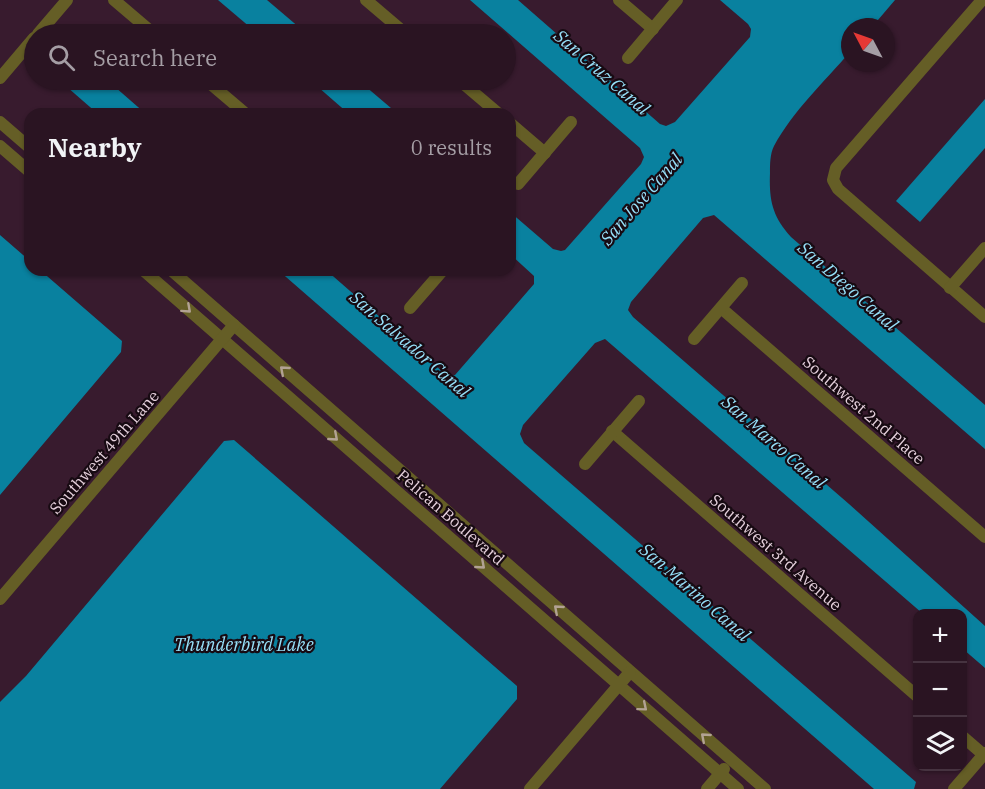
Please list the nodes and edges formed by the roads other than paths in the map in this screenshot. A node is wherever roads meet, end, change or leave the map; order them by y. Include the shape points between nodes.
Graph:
1 (68, 0) edge
2 (114, 0) edge
3 (366, 0) edge
4 (619, 0) edge
5 (677, 0) edge
6 (982, 0) edge
7 (47, 24) edge
8 (142, 24) edge
9 (394, 24) edge
10 (653, 29) junction
11 (24, 50) edge
12 (628, 58) dead end
13 (0, 78) edge
14 (218, 90) edge
15 (471, 90) edge
16 (239, 108) edge
17 (492, 108) edge
18 (0, 122) edge
19 (572, 122) dead end
20 (516, 128) edge
21 (24, 143) edge
22 (0, 146) edge
23 (545, 153) junction
24 (24, 167) edge
25 (518, 184) dead end
26 (985, 248) edge
27 (150, 276) edge
28 (178, 276) edge
29 (433, 276) edge
30 (742, 283) dead end
31 (950, 288) junction
32 (410, 308) dead end
33 (721, 308) junction
34 (985, 317) edge
35 (234, 325) junction
36 (222, 339) junction
37 (694, 339) dead end
38 (639, 401) dead end
39 (612, 431) junction
40 (585, 464) dead end
41 (423, 491) junction
42 (411, 505) junction
43 (985, 537) edge
44 (0, 599) edge
45 (630, 672) junction
46 (618, 686) junction
47 (913, 693) edge
48 (967, 739) edge
49 (984, 754) edge
50 (732, 760) junction
51 (720, 774) junction
52 (530, 789) edge
53 (707, 789) edge
54 (738, 789) edge
55 (765, 789) edge
56 (954, 789) edge

1 - 7 street
2 - 8 street
3 - 9 street
4 - 10 street
5 - 10 street
6 - 31 street via 836,168 833,180 838,189
10 - 12 street
11 - 13 street
14 - 16 street
15 - 17 street
18 - 21 street
19 - 23 street
20 - 23 street
22 - 24 street
23 - 25 street
26 - 31 street
27 -> 36 street, Pelican Boulevard
28 - 35 street, Pelican Boulevard
29 - 32 street
30 - 33 street
31 - 34 street
33 - 37 street
33 - 43 street, Southwest 2nd Place
35 - 36 street, Southwest 49th Lane
41 -> 35 street, Pelican Boulevard
36 -> 42 street, Pelican Boulevard
36 - 44 street, Southwest 49th Lane
38 - 39 street
39 - 40 street
39 - 47 street, Southwest 3rd Avenue
41 - 42 street
45 -> 41 street, Pelican Boulevard
42 -> 46 street, Pelican Boulevard
45 - 46 street
50 -> 45 street, Pelican Boulevard
46 -> 51 street, Pelican Boulevard
46 - 52 street
48 - 49 street
49 - 56 street
50 - 51 street
50 - 55 street, Pelican Boulevard
51 - 53 street
51 - 54 street, Pelican Boulevard

